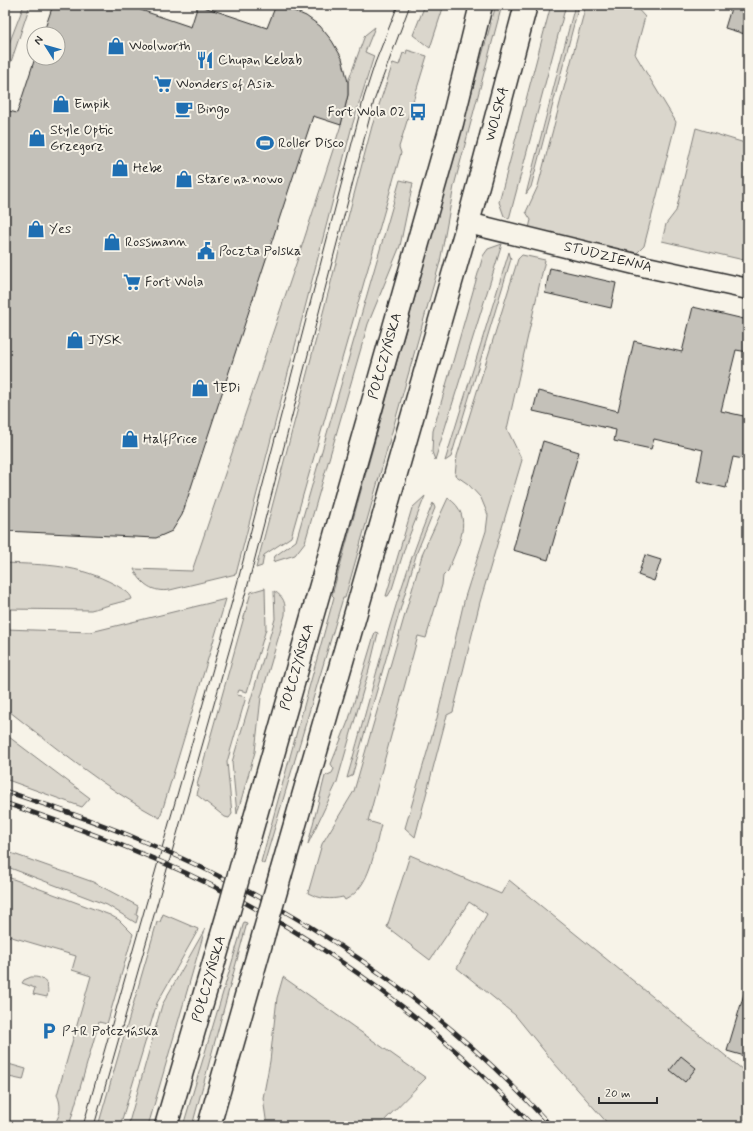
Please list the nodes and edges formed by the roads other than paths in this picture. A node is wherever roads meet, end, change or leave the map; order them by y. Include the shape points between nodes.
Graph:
1 (481, 5) edge
2 (526, 5) edge
3 (468, 223) junction
4 (748, 289) edge
5 (166, 1126) edge
6 (209, 1126) edge

1 - 5 main road, POŁCZYŃSKA, bridge via 452,122
2 - 3 main road, WOLSKA
3 - 4 street, STUDZIENNA
3 - 6 main road, bridge

